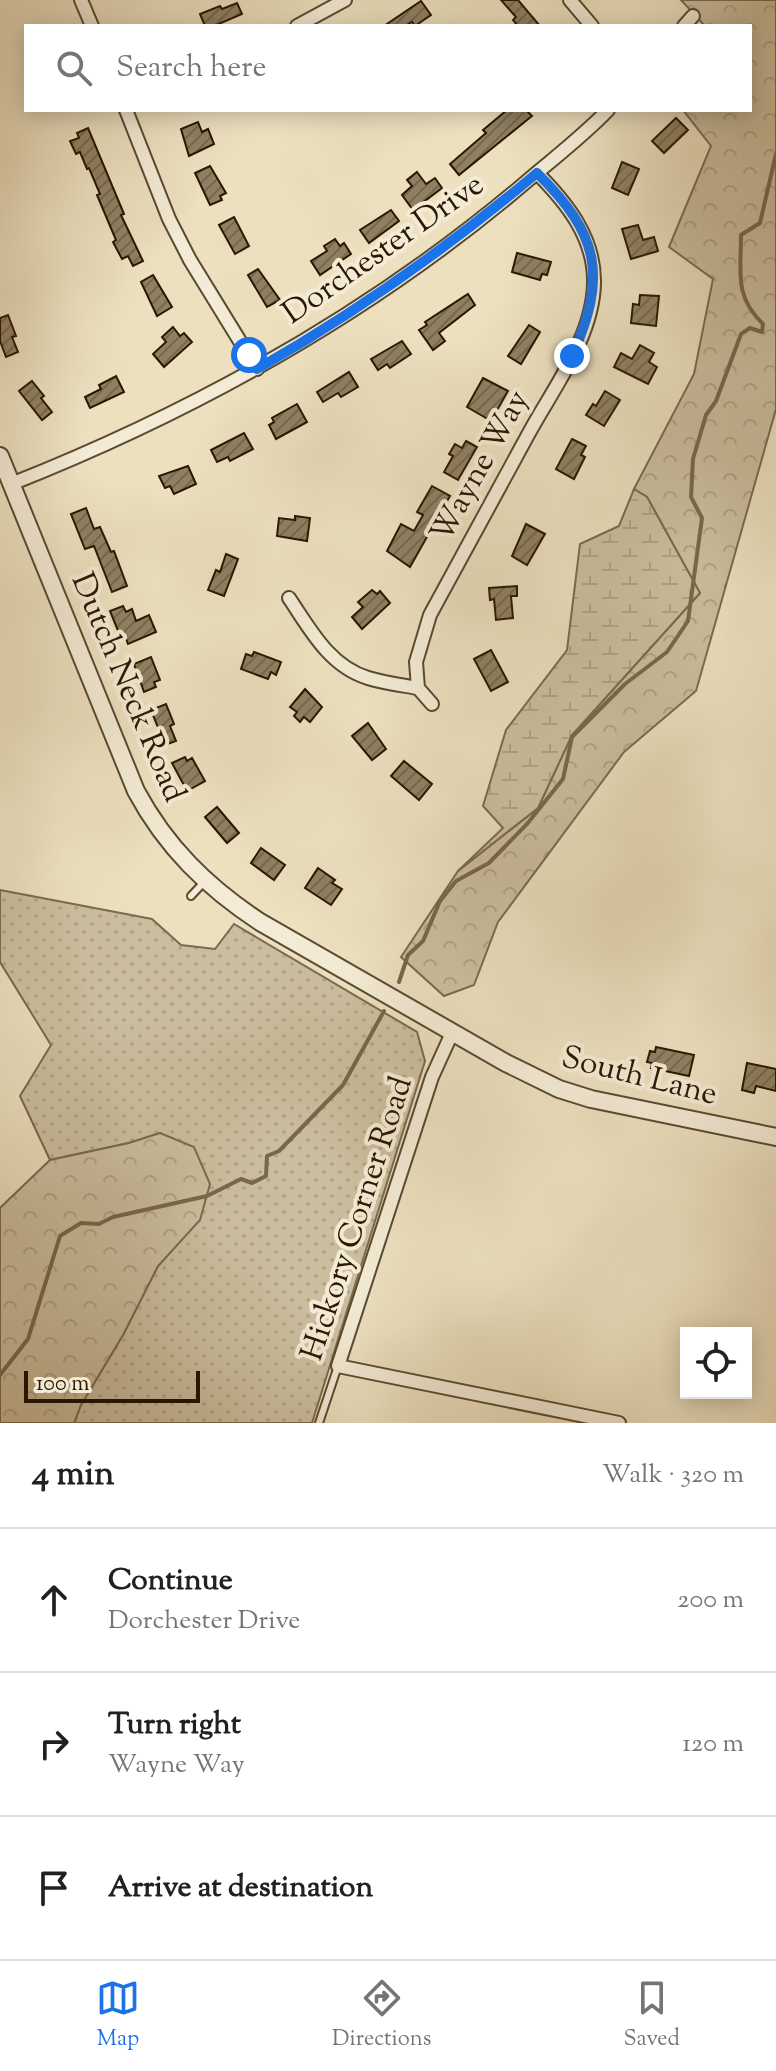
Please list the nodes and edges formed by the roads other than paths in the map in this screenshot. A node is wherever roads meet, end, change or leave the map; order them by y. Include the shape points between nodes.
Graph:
1 (81, 0) edge
2 (345, 0) edge
3 (570, 0) edge
4 (91, 24) edge
5 (301, 24) edge
6 (590, 24) edge
7 (127, 112) edge
8 (606, 112) edge
9 (537, 173) junction
10 (257, 369) junction
11 (0, 456) edge
12 (6, 487) edge
13 (289, 598) dead end
14 (418, 688) junction
15 (432, 704) dead end
16 (205, 881) junction
17 (191, 896) dead end
18 (452, 1033) junction
19 (776, 1137) edge
20 (338, 1366) junction
21 (319, 1423) edge
22 (619, 1423) edge

1 - 4 street
2 - 5 street
3 - 6 street
7 - 10 street via 190,260
8 - 9 street, Dorchester Drive
9 - 10 street, Dorchester Drive via 425,262
9 - 14 street, Wayne Way via 564,201 583,233 593,272 592,305 572,356 430,615 418,649
10 - 12 street, Dorchester Drive via 145,427
11 - 12 street, Dutch Neck Road
12 - 16 street, Dutch Neck Road via 136,791 159,830
13 - 14 street via 342,666 368,678
14 - 15 street
16 - 17 lane
16 - 18 street, Dutch Neck Road via 260,922
18 - 19 street, South Lane via 559,1089
18 - 20 street, Hickory Corner Road via 432,1077
20 - 21 lane, Hickory Corner Road
20 - 22 street

